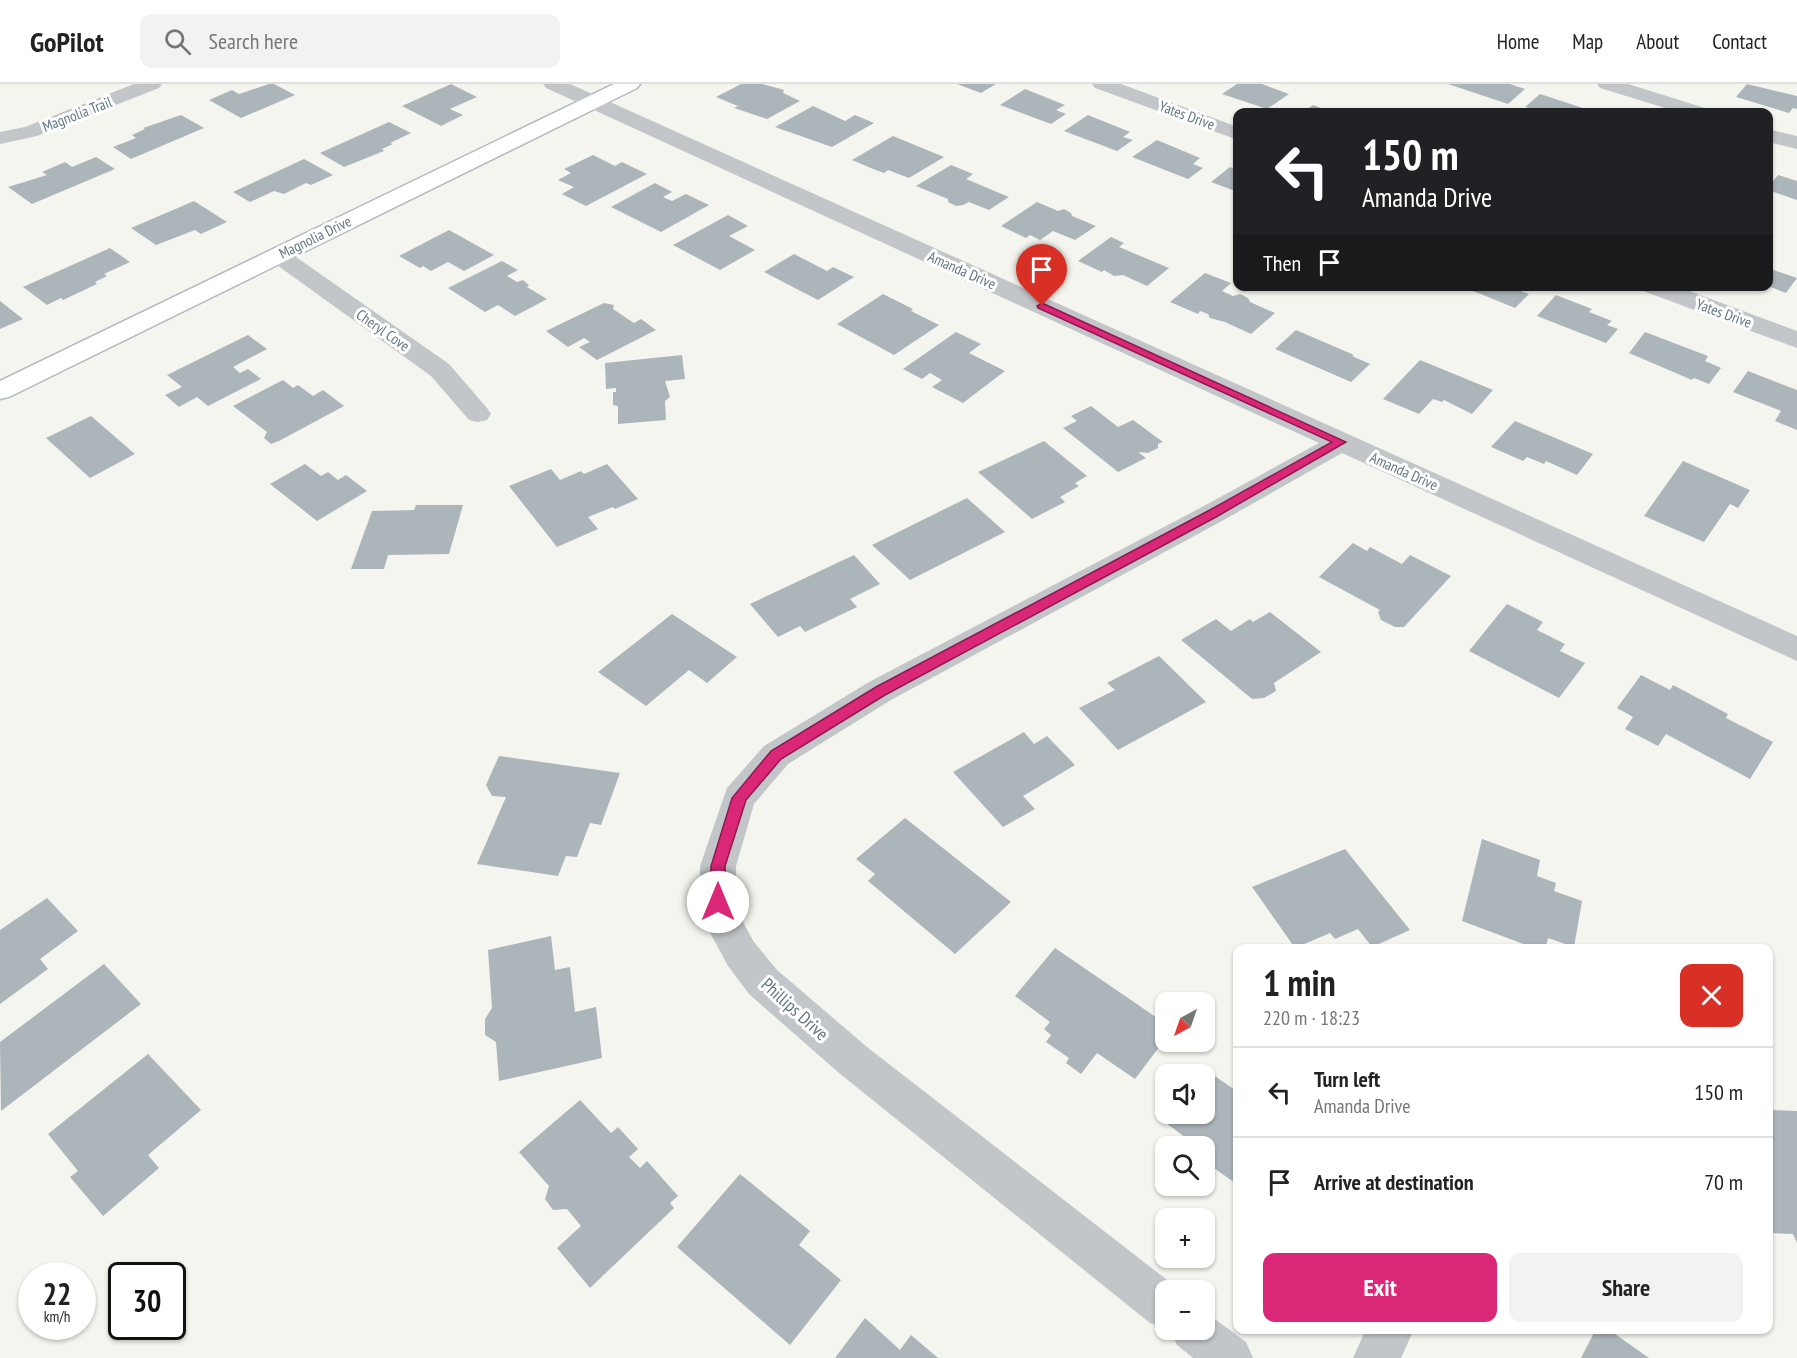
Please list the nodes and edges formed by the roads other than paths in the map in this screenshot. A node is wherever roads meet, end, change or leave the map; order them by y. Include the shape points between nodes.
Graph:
1 (152, 84) edge
2 (553, 84) edge
3 (630, 84) edge
4 (1102, 84) edge
5 (1607, 84) edge
6 (593, 102) junction
7 (1685, 108) edge
8 (1233, 132) edge
9 (1773, 137) edge
10 (0, 138) edge
11 (1797, 144) edge
12 (278, 255) junction
13 (1665, 291) edge
14 (1797, 340) edge
15 (0, 390) edge
16 (478, 414) dead end
17 (1341, 442) junction
18 (1797, 649) edge
19 (1155, 1298) edge
20 (1388, 1334) edge
21 (1207, 1340) edge
22 (1230, 1358) edge
23 (1376, 1358) edge

1 - 10 street, Magnolia Trail via 40,128
2 - 6 street, Amanda Drive
3 - 6 street, Magnolia Drive
4 - 8 street, Yates Drive
5 - 7 street
6 - 12 street, Magnolia Drive
6 - 17 street, Amanda Drive
9 - 11 street
12 - 15 street, Magnolia Drive
12 - 16 street, Cheryl Cove via 440,370
13 - 14 street, Yates Drive
17 - 18 street, Amanda Drive
17 - 19 street, Phillips Drive via 880,691 776,755 739,798 718,866 718,902 726,927 763,982 853,1060
20 - 23 street
21 - 22 street

